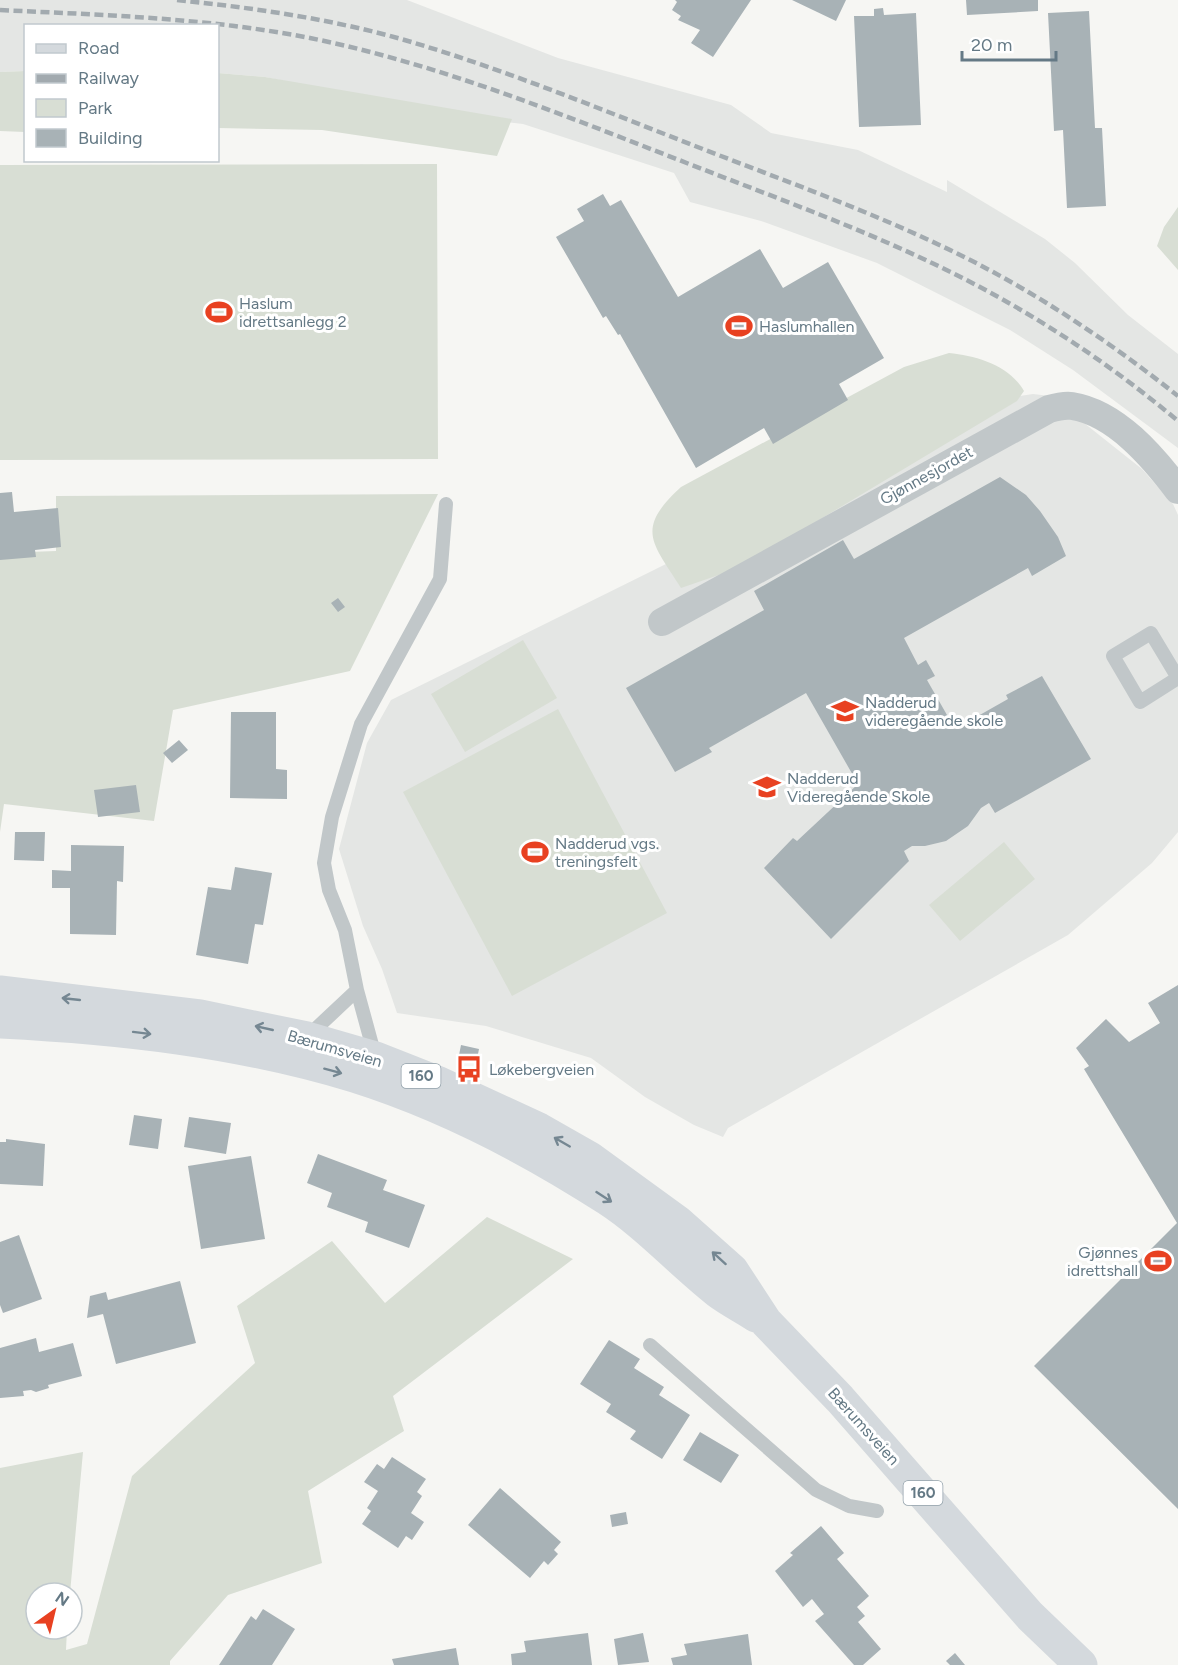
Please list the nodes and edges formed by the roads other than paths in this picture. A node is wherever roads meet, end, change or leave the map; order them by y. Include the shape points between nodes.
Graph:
1 (1178, 490) edge
2 (446, 504) dead end
3 (662, 622) dead end
4 (1178, 678) edge
5 (357, 990) junction
6 (0, 992) edge
7 (0, 1022) edge
8 (307, 1038) junction
9 (375, 1059) junction
10 (766, 1322) junction
11 (650, 1345) dead end
12 (877, 1511) dead end
13 (1081, 1665) edge

1 - 3 street, Gjønnesjordet via 1155,460 1116,426 1070,405 1049,409
2 - 5 lane via 440,579 361,724 332,817 324,863 329,890 345,930
4 - 4 lane via 1150,633 1113,656 1140,702
5 - 8 lane
5 - 9 lane
8 -> 6 main road, Bærumsveien / 160 via 200,1016
7 -> 10 main road, Bærumsveien / 160 via 70,1025 197,1040 281,1056 423,1102 483,1128 609,1200 719,1293
8 - 9 main road, Bærumsveien / 160
10 -> 9 main road, Bærumsveien / 160 via 732,1270 678,1222 590,1158 493,1106
10 - 13 main road, Bærumsveien / 160 via 840,1398 1030,1616
11 - 12 lane via 816,1490 849,1506

